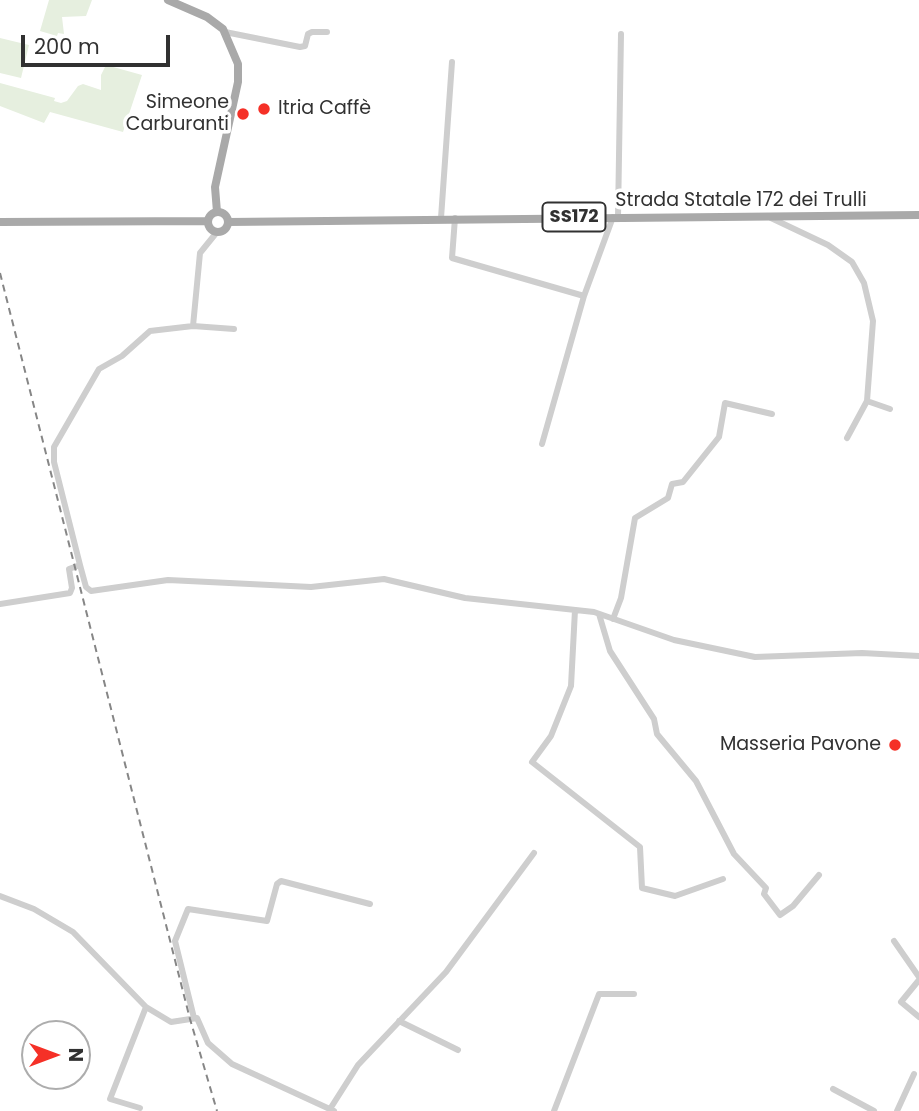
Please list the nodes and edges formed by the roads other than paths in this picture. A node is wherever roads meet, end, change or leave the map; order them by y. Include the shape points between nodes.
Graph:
1 (168, 0) edge
2 (225, 32) junction
3 (327, 32) dead end
4 (621, 34) dead end
5 (452, 62) dead end
6 (217, 212) junction
7 (919, 215) edge
8 (616, 217) junction
9 (441, 218) junction
10 (455, 218) junction
11 (771, 218) junction
12 (208, 221) junction
13 (0, 222) edge
14 (228, 222) junction
15 (217, 232) junction
16 (584, 296) junction
17 (193, 326) junction
18 (234, 329) dead end
19 (867, 401) junction
20 (890, 409) dead end
21 (772, 414) dead end
22 (847, 438) dead end
23 (542, 444) dead end
24 (80, 565) junction
25 (0, 604) edge
26 (575, 610) junction
27 (599, 614) junction
28 (613, 619) junction
29 (919, 656) edge
30 (534, 853) dead end
31 (819, 875) dead end
32 (723, 879) dead end
33 (0, 896) edge
34 (370, 904) dead end
35 (894, 941) dead end
36 (919, 978) edge
37 (634, 994) dead end
38 (146, 1007) junction
39 (919, 1017) edge
40 (194, 1018) junction
41 (399, 1021) junction
42 (458, 1050) dead end
43 (915, 1074) dead end
44 (833, 1089) dead end
45 (140, 1108) dead end
46 (332, 1110) edge
47 (554, 1111) edge
48 (874, 1111) edge
49 (897, 1111) edge

1 - 2 main road via 207,17
2 - 3 street via 300,47 305,46 308,34
2 - 6 main road via 236,53 239,74 215,187
4 - 8 street
5 - 9 street
6 - 12 main road
6 - 14 main road via 225,214
7 - 11 main road, Strada Statale 172 dei Trulli / SS172
8 - 10 main road, Strada Statale 172 dei Trulli / SS172
8 - 11 main road, Strada Statale 172 dei Trulli / SS172
8 - 16 street
9 - 10 main road, Strada Statale 172 dei Trulli / SS172
9 - 14 main road, Strada Statale 172 dei Trulli / SS172
10 - 16 street via 452,258
11 - 19 street via 828,245 852,262 864,283 873,321
12 - 13 main road
12 - 15 main road
14 - 15 main road
15 - 17 street via 200,253
16 - 23 street
17 - 18 street
17 - 24 street via 150,331 99,369 58,439 54,462
19 - 20 street
19 - 22 street
21 - 28 street via 725,403 719,437 683,482 672,484 668,498 635,518
24 - 25 street via 69,569 70,593
24 - 26 street via 91,591 168,580 311,587 384,579 465,598
26 - 27 street
26 - 32 street via 571,686 551,736 532,762 640,847 642,888 676,896
27 - 28 street
27 - 31 street via 610,651 654,719 657,734 696,781 734,853 766,888 764,894 780,915
28 - 29 street via 674,640 755,657
30 - 41 street via 446,972
33 - 38 street via 73,932
34 - 40 street via 281,881 267,921 188,909 176,946
35 - 36 street
36 - 39 street via 901,1002
37 - 47 street via 599,994
38 - 40 street via 171,1022
38 - 45 street via 110,1099
40 - 46 street via 208,1043 232,1064
41 - 42 street
41 - 46 street via 358,1065
43 - 49 street
44 - 48 street

